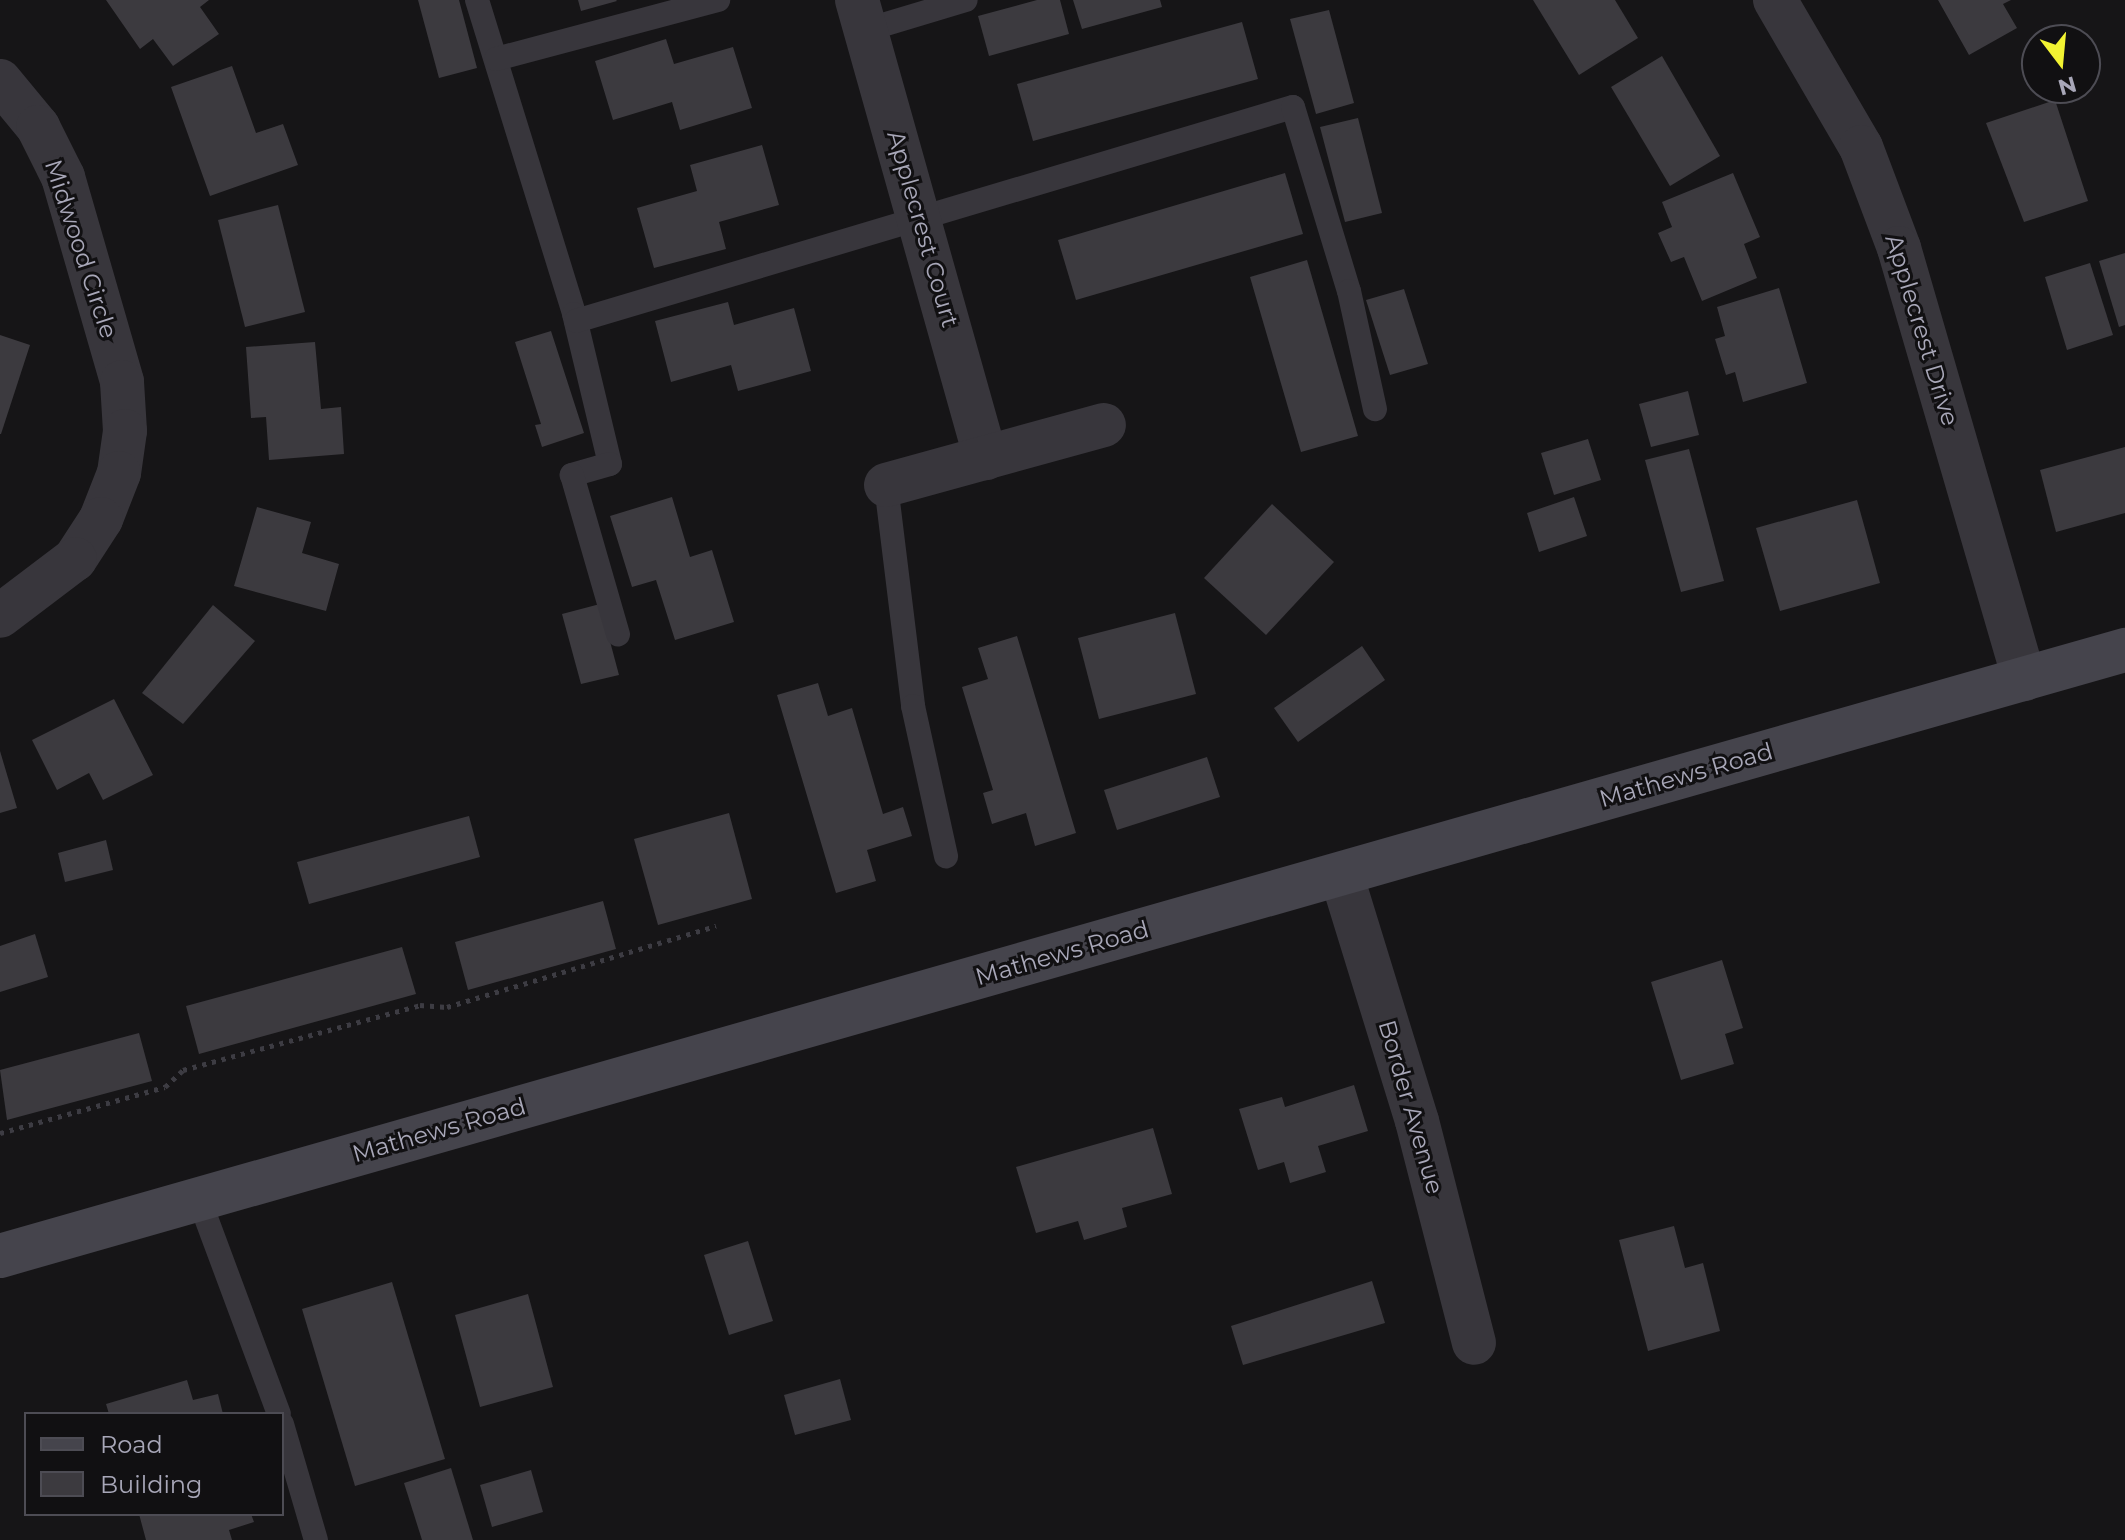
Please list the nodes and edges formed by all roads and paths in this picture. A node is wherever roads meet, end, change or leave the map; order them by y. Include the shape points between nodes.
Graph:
1 (477, 0) edge
2 (718, 0) edge
3 (964, 0) edge
4 (1775, 0) edge
5 (862, 15) edge
6 (496, 59) junction
7 (0, 81) edge
8 (920, 220) junction
9 (576, 321) junction
10 (1375, 409) dead end
11 (1104, 425) dead end
12 (986, 458) junction
13 (886, 485) joint
14 (0, 616) edge
15 (618, 634) dead end
16 (2125, 650) edge
17 (2024, 679) junction
18 (946, 856) dead end
19 (1341, 874) junction
20 (716, 926) dead end
21 (0, 1133) edge
22 (199, 1199) junction
23 (0, 1256) edge
24 (1474, 1343) dead end
25 (278, 1412) edge
26 (284, 1431) edge
27 (316, 1540) edge

1 - 6 lane
2 - 6 lane
3 - 5 lane
4 - 17 street, Applecrest Drive via 1861,147 1899,248
5 - 8 street, Applecrest Court
6 - 9 lane
7 - 14 street, Midwood Circle via 38,127 63,177 122,382 125,431 119,473 101,519 75,559
8 - 9 lane
8 - 10 lane via 1293,107 1349,291
8 - 12 street, Applecrest Court
9 - 15 lane via 610,464 572,475
11 - 12 street
12 - 13 street
13 - 18 lane via 913,706
16 - 17 street, Mathews Road
17 - 19 street, Mathews Road
19 - 22 street, Mathews Road
19 - 24 street, Border Avenue via 1417,1121
20 - 21 path via 447,1007 420,1005 183,1070 165,1087
22 - 23 street, Mathews Road
22 - 25 lane
26 - 27 lane

